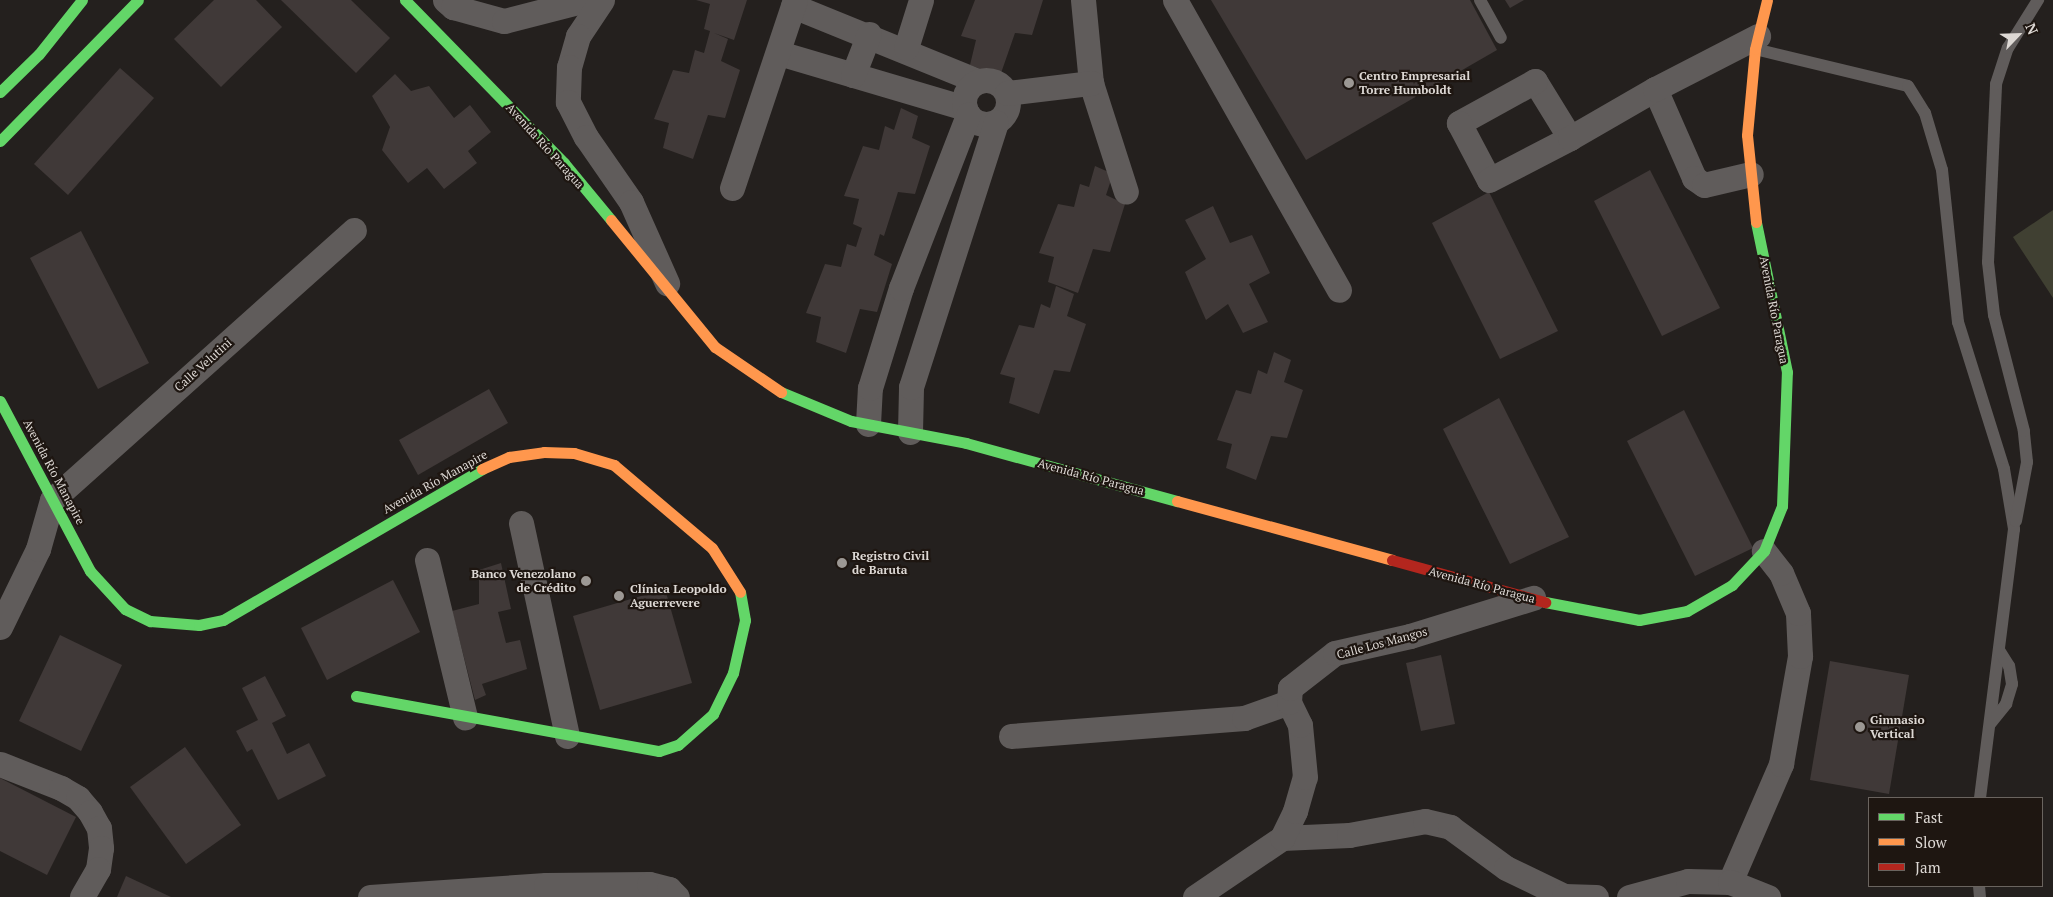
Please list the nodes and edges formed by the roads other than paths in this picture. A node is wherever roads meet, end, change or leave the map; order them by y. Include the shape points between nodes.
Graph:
1 (82, 0) edge
2 (138, 0) edge
3 (405, 0) edge
4 (445, 0) edge
5 (586, 0) edge
6 (602, 0) edge
7 (921, 0) edge
8 (1083, 0) edge
9 (1176, 0) edge
10 (1480, 0) edge
11 (1767, 0) edge
12 (2038, 0) edge
13 (794, 3) edge
14 (869, 34) junction
15 (1501, 38) dead end
16 (1757, 43) junction
17 (906, 48) junction
18 (779, 54) junction
19 (853, 75) junction
20 (978, 81) junction
21 (1091, 83) junction
22 (1655, 89) junction
23 (0, 92) edge
24 (1007, 92) junction
25 (966, 111) junction
26 (996, 122) junction
27 (1570, 138) dead end
28 (0, 142) edge
29 (1751, 174) junction
30 (732, 188) dead end
31 (1126, 192) dead end
32 (354, 230) dead end
33 (902, 288) junction
34 (1339, 290) dead end
35 (940, 296) junction
36 (674, 302) junction
37 (0, 400) edge
38 (868, 424) junction
39 (910, 432) junction
40 (52, 500) junction
41 (521, 523) dead end
42 (2014, 529) junction
43 (1764, 551) junction
44 (427, 560) dead end
45 (1533, 598) junction
46 (0, 627) edge
47 (356, 696) dead end
48 (1289, 702) junction
49 (465, 717) junction
50 (567, 736) junction
51 (1011, 736) dead end
52 (0, 764) edge
53 (1980, 797) edge
54 (1282, 838) junction
55 (1730, 882) junction
56 (465, 894) edge
57 (82, 897) edge
58 (370, 897) edge
59 (677, 897) edge
60 (1195, 897) edge
61 (1596, 897) edge
62 (1629, 897) edge
63 (1768, 897) edge

1 - 23 main road via 39,54
2 - 28 main road
3 - 36 main road, Avenida Río Paragua via 564,163
4 - 5 street via 453,7 504,21
6 - 36 street, Avenida Río Paragua via 578,36 569,67 568,102 586,137 631,202
7 - 17 street
8 - 21 street
9 - 34 street
10 - 15 lane
11 - 16 main road, Avenida Río Paragua
12 - 42 lane via 2008,48 1996,94 1988,262 1994,315 2024,431 2027,462
13 - 14 street
13 - 18 street
14 - 17 street
14 - 19 street
16 - 22 street
16 - 29 main road, Avenida Río Paragua via 1746,135
16 - 42 lane via 1908,86 1925,113 1942,170 1958,322 2004,469
17 - 20 street
18 - 19 street
18 - 30 street
19 - 25 street
20 - 24 street via 1000,84
20 - 25 street via 964,97
21 - 24 street
21 - 31 street
22 - 27 street
22 - 29 street via 1694,178 1704,184
24 - 26 street via 1009,104
25 - 26 street via 986,125
25 - 33 street
26 - 35 street
29 - 43 main road, Avenida Río Paragua via 1787,372 1782,506
32 - 40 street, Calle Velutini
33 - 35 street
33 - 38 street via 870,388
35 - 39 street via 910,387
36 - 38 main road, Avenida Río Paragua via 715,347 752,376 810,407
37 - 40 main road, Avenida Río Manapire
38 - 39 main road, Avenida Río Paragua
39 - 45 main road, Avenida Río Paragua via 966,443
40 - 46 street via 38,549
40 - 50 main road, Avenida Río Manapire via 90,571 125,609 150,621 199,626 223,620 509,457 574,453 614,465 712,548 740,592 745,620 733,673 713,714 678,745 651,750
41 - 50 street
42 - 53 lane
43 - 45 main road, Avenida Río Paragua via 1732,585 1687,611 1639,620 1580,612
43 - 55 street via 1781,573 1798,613 1800,656 1781,764
44 - 49 street
45 - 48 street, Calle Los Mangos via 1336,653 1290,688
47 - 49 main road, Avenida Río Manapire
48 - 51 street via 1244,718
48 - 54 street via 1300,725 1305,777
49 - 50 main road, Avenida Río Manapire
52 - 57 street via 61,788 78,798 90,812 99,828 101,848 98,869
54 - 60 street
54 - 61 street via 1349,835 1424,821 1450,827 1506,868 1564,896
55 - 62 street via 1688,881
55 - 63 street
56 - 58 street
56 - 59 street via 546,885 648,884 669,889

